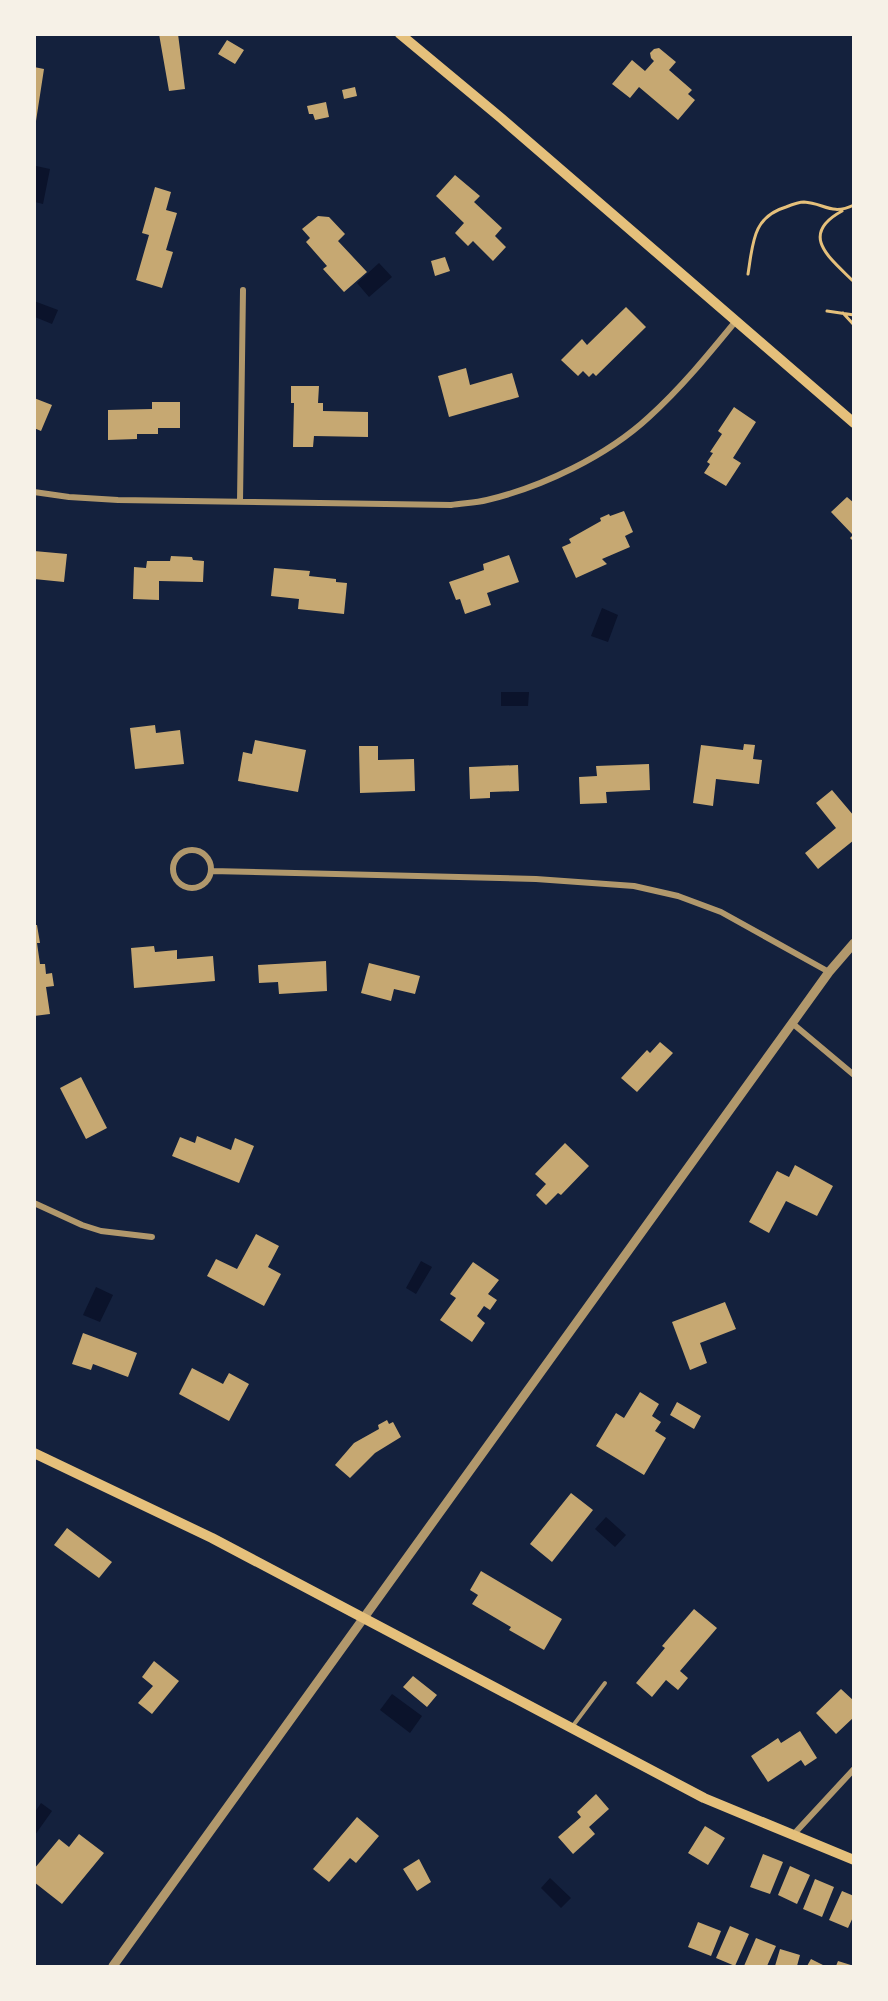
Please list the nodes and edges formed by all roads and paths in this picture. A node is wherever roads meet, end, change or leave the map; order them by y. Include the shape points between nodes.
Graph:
1 (400, 34) edge
2 (854, 205) edge
3 (844, 210) junction
4 (748, 274) dead end
5 (854, 282) edge
6 (243, 290) dead end
7 (827, 311) dead end
8 (843, 313) junction
9 (854, 315) edge
10 (735, 322) junction
11 (854, 325) edge
12 (854, 423) edge
13 (34, 492) edge
14 (240, 501) junction
15 (211, 871) junction
16 (854, 943) edge
17 (829, 972) junction
18 (792, 1023) junction
19 (854, 1074) edge
20 (34, 1203) edge
21 (152, 1237) dead end
22 (34, 1453) edge
23 (364, 1619) junction
24 (605, 1683) dead end
25 (572, 1728) junction
26 (854, 1769) edge
27 (793, 1835) junction
28 (854, 1860) edge
29 (113, 1966) edge

1 - 10 main road
2 - 3 path
3 - 4 path via 804,202 767,215 754,233
3 - 5 path via 829,218 819,236 823,248
6 - 14 street
7 - 8 path
8 - 9 path
8 - 11 path
10 - 12 main road
10 - 14 street via 688,379 648,419 597,456 540,482 486,500 450,505
13 - 14 street via 118,500
15 - 15 street via 208,860 194,850 182,852 172,867 180,884 193,888 205,883
15 - 17 street via 536,879 634,886 678,896 721,912
16 - 17 street
17 - 18 street
18 - 19 street
18 - 23 street
20 - 21 street via 101,1231
22 - 23 main road via 212,1538
23 - 25 main road
23 - 29 street
24 - 25 lane
25 - 27 main road via 704,1798
26 - 27 street
27 - 28 main road

